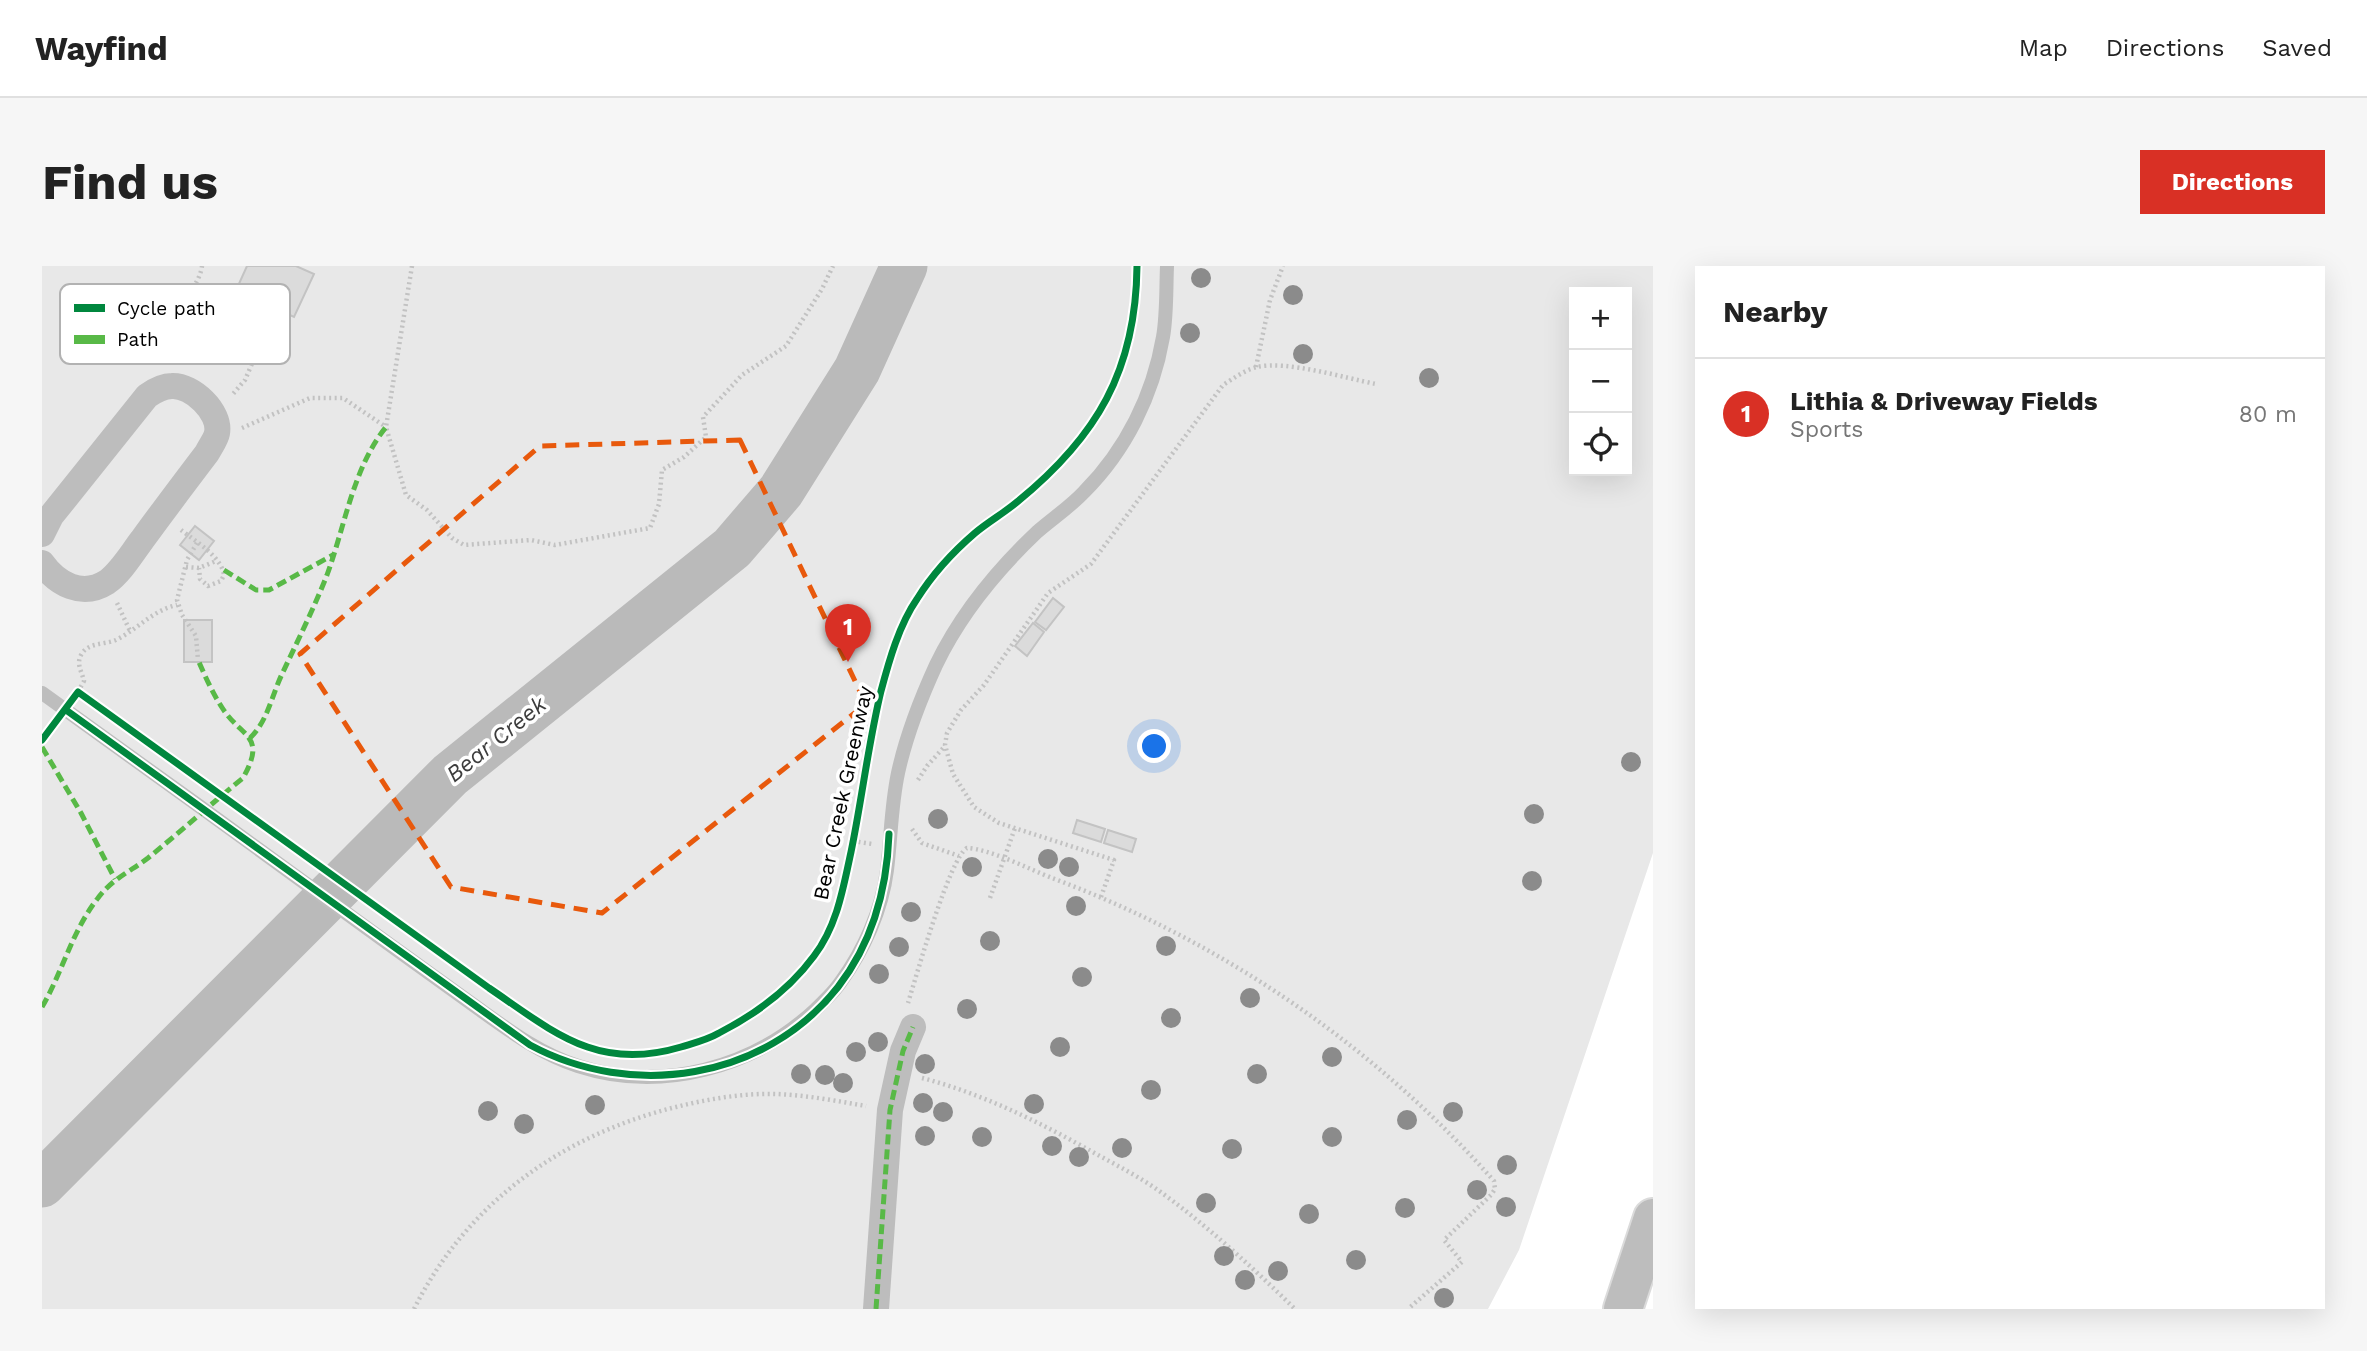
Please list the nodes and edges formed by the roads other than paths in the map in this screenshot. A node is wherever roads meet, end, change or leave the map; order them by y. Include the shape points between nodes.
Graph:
1 (1167, 266) edge
2 (42, 534) edge
3 (45, 575) edge
4 (42, 693) edge
5 (909, 1020) road end
6 (1653, 1219) edge
7 (876, 1309) edge
8 (1623, 1309) edge

1 - 4 lane via 1159,355 1127,436 1084,492 999,570 943,652 921,698 898,772 880,904 863,945 833,993 795,1028 763,1049 717,1067 660,1077 600,1072 530,1045
2 - 3 street via 60,505 153,391 169,386 186,390 206,405 215,424 207,453 107,582 68,587
5 - 7 street via 890,1110
6 - 8 highway

